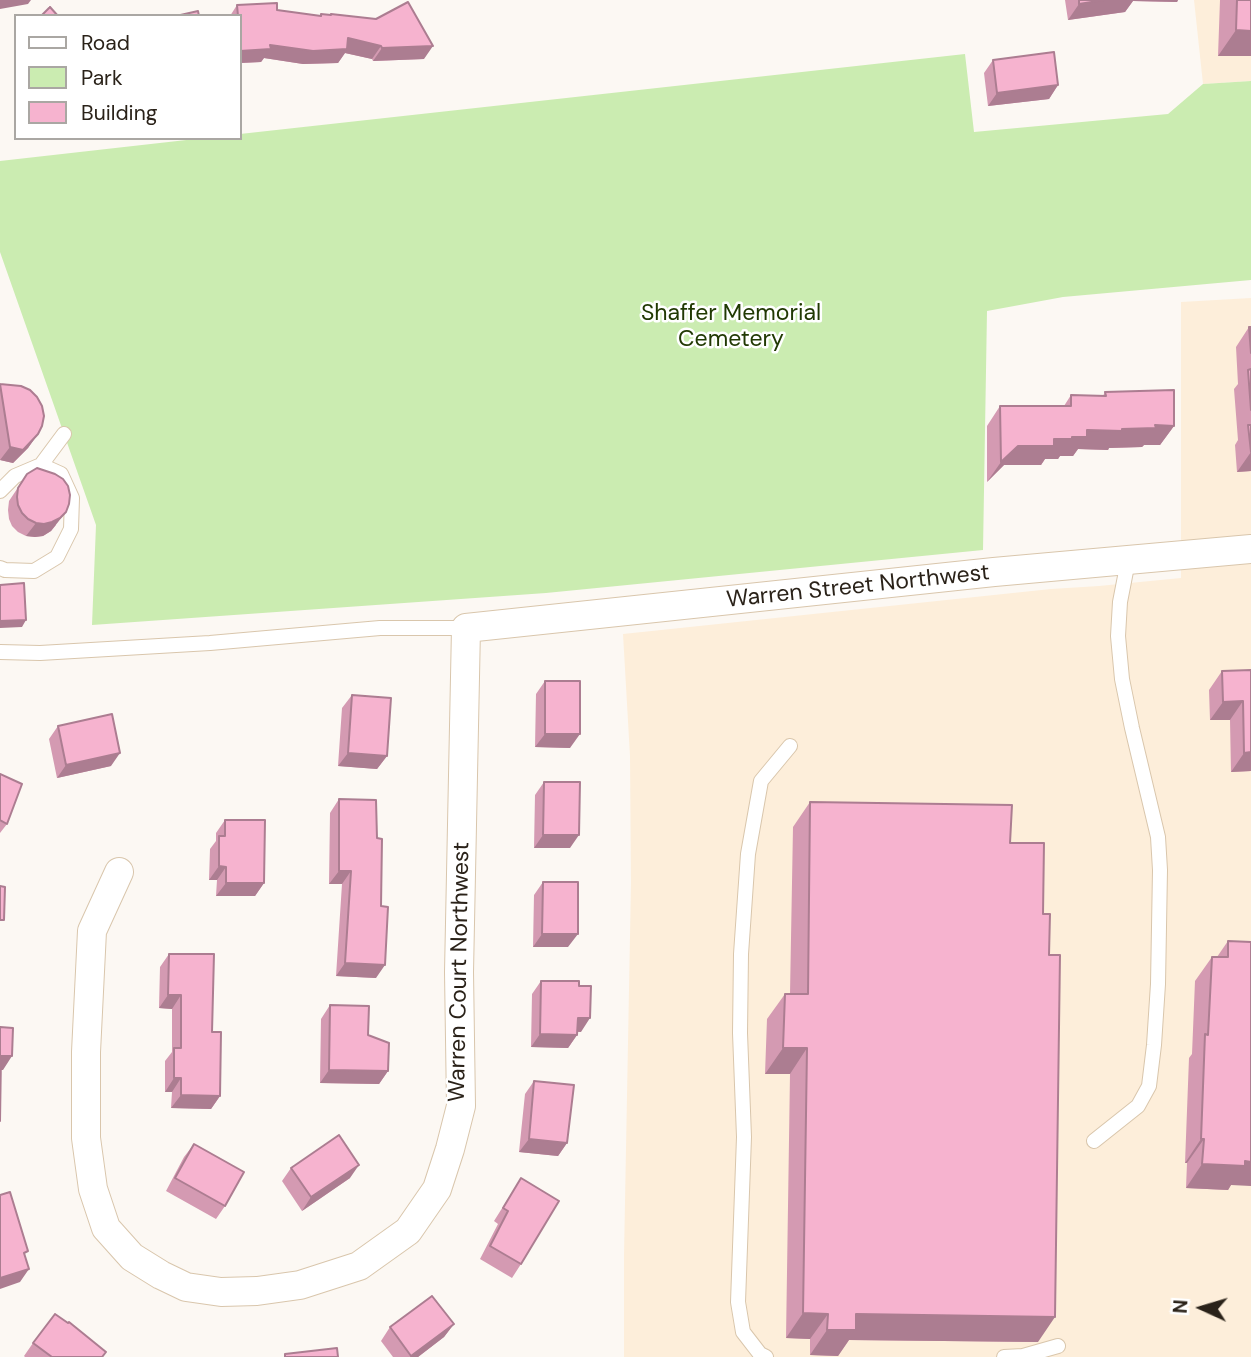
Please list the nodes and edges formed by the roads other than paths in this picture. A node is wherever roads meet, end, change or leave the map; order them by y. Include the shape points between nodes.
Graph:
1 (64, 435) dead end
2 (41, 465) junction
3 (0, 491) edge
4 (1251, 550) edge
5 (1128, 561) junction
6 (0, 568) edge
7 (466, 628) junction
8 (0, 652) edge
9 (790, 746) dead end
10 (119, 872) dead end
11 (1094, 1140) dead end
12 (1058, 1346) dead end
13 (766, 1357) edge
14 (1004, 1357) edge

1 - 2 lane
2 - 3 lane via 15,476
2 - 6 lane via 61,474 72,499 71,530 57,556 34,571
4 - 5 street, Warren Street Northwest
5 - 7 street, Warren Street Northwest
5 - 11 lane via 1118,636 1122,679 1158,837 1158,984 1149,1086 1138,1106
7 - 8 lane via 380,628 184,644
7 - 10 street, Warren Court Northwest via 461,1106 437,1189 408,1231 359,1266 300,1285 257,1291 186,1287 132,1257 106,1228 93,1189 86,1138 86,1052 92,931
9 - 13 lane via 761,781 748,854 741,954 744,1137 738,1302 743,1332
12 - 14 lane

